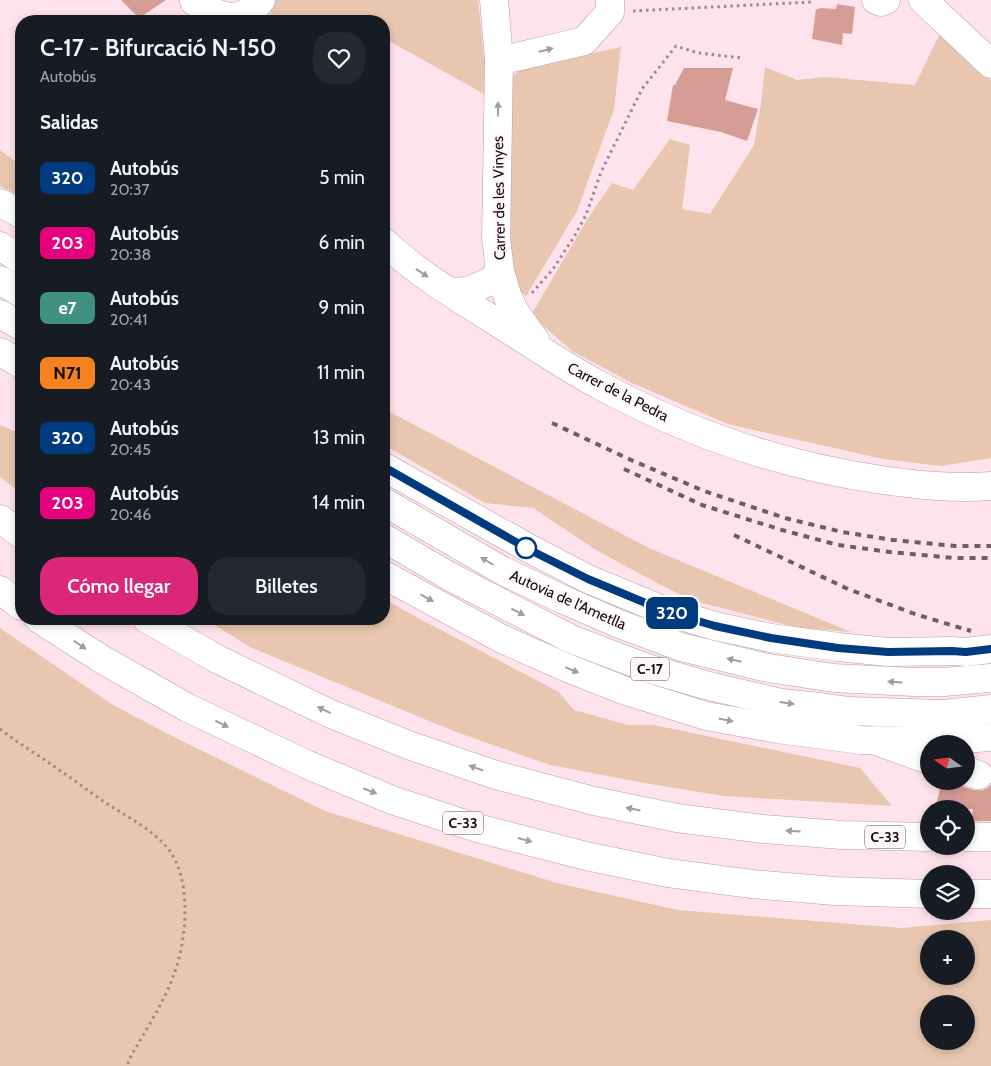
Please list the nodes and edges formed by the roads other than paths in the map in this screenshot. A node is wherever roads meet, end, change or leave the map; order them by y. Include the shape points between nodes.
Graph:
1 (261, 0) edge
2 (494, 0) edge
3 (876, 0) edge
4 (886, 0) edge
5 (923, 0) edge
6 (610, 6) edge
7 (196, 7) edge
8 (220, 15) edge
9 (241, 15) edge
10 (258, 15) edge
11 (498, 61) junction
12 (991, 64) edge
13 (0, 202) edge
14 (15, 211) edge
15 (0, 246) edge
16 (390, 248) edge
17 (15, 256) edge
18 (500, 271) junction
19 (0, 280) edge
20 (15, 289) edge
21 (450, 292) junction
22 (0, 314) edge
23 (502, 315) junction
24 (15, 323) edge
25 (0, 352) edge
26 (543, 352) joint
27 (15, 361) edge
28 (390, 470) edge
29 (991, 486) edge
30 (390, 505) edge
31 (0, 519) edge
32 (15, 530) edge
33 (390, 542) edge
34 (390, 578) edge
35 (0, 590) edge
36 (15, 601) edge
37 (48, 625) edge
38 (158, 625) edge
39 (991, 649) edge
40 (991, 678) edge
41 (991, 709) edge
42 (991, 737) edge
43 (872, 740) junction
44 (920, 757) edge
45 (975, 837) edge
46 (991, 837) edge
47 (920, 838) edge
48 (920, 894) edge
49 (975, 894) edge
50 (991, 894) edge

1 - 9 main road via 254,9
1 - 10 main road
2 - 11 main road, Carrer de les Vinyes
3 - 4 main road
5 - 12 main road
11 -> 6 main road via 584,41
7 - 8 main road
18 -> 11 main road, Carrer de les Vinyes via 496,238
13 - 14 main road
15 - 17 main road
16 -> 21 main road via 402,260
18 - 21 main road via 491,280 468,291
18 - 23 main road, Carrer de les Vinyes via 507,295
19 - 20 main road
21 - 23 main road
22 - 24 main road
23 - 26 main road, Carrer de les Vinyes
25 - 27 main road
26 - 29 main road, Carrer de la Pedra via 659,415 755,450 872,478 939,487
28 - 39 main road via 588,579 698,621 771,638 838,648 888,652
40 -> 30 main road, Autovia de l'Ametlla / C-17 via 944,682 833,678 763,667 681,648 503,571
31 - 32 main road
33 -> 41 main road, Autovia de l'Ametlla / C-17 via 448,576 571,639 647,668 705,685 781,703 850,711 943,714
34 -> 43 main road via 502,639 623,690 706,716 778,730
35 - 36 main road
37 -> 48 main road, C-33 via 188,708 308,765 392,800 477,828 668,873 835,891
47 -> 38 main road, C-33 via 763,829 677,818 594,802 496,775 331,714 217,660
42 - 43 main road
43 - 44 main road
45 - 46 main road
49 - 50 main road

